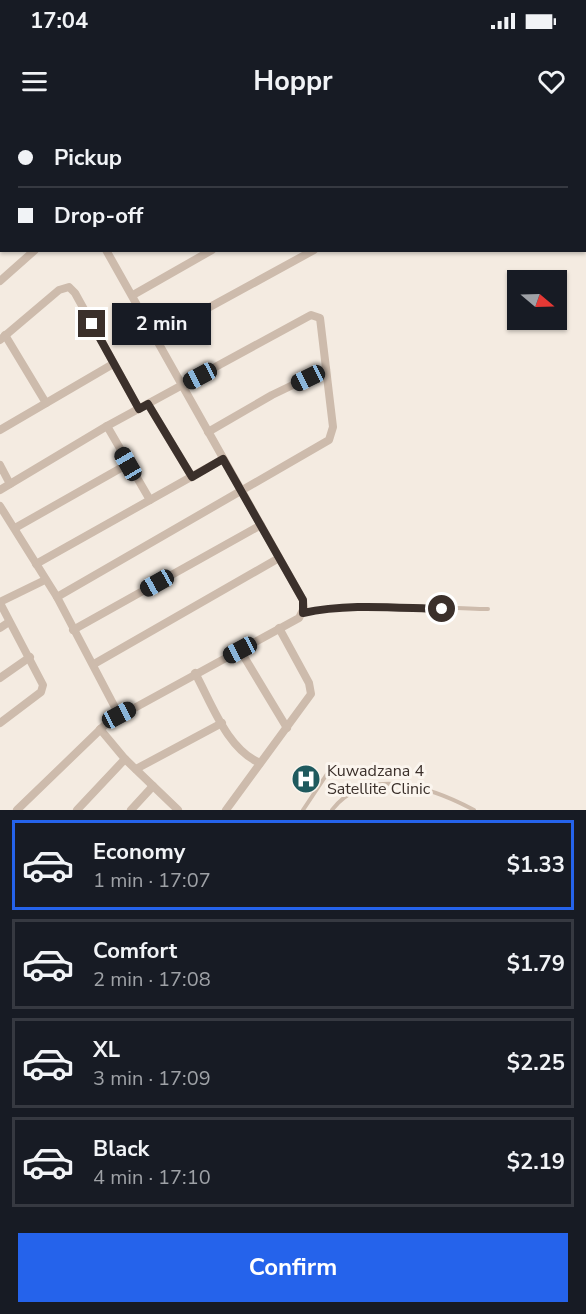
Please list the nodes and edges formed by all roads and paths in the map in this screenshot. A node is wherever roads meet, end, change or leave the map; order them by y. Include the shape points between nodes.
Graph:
1 (33, 252) edge
2 (110, 252) edge
3 (208, 252) edge
4 (311, 252) edge
5 (0, 281) edge
6 (133, 295) junction
7 (3, 337) edge
8 (155, 337) junction
9 (113, 364) junction
10 (326, 369) junction
11 (181, 386) junction
12 (46, 403) junction
13 (148, 404) junction
14 (139, 409) junction
15 (107, 426) junction
16 (0, 430) edge
17 (208, 432) junction
18 (223, 459) junction
19 (128, 464) junction
20 (0, 465) edge
21 (192, 477) junction
22 (10, 484) junction
23 (0, 490) edge
24 (243, 492) junction
25 (150, 500) junction
26 (0, 506) edge
27 (261, 525) junction
28 (15, 528) junction
29 (279, 558) junction
30 (36, 564) junction
31 (45, 580) junction
32 (57, 597) junction
33 (0, 603) edge
34 (488, 609) dead end
35 (303, 613) junction
36 (9, 622) junction
37 (0, 628) edge
38 (279, 628) junction
39 (73, 630) junction
40 (240, 650) junction
41 (30, 657) junction
42 (94, 663) junction
43 (195, 674) junction
44 (0, 678) edge
45 (119, 715) junction
46 (0, 723) edge
47 (222, 723) junction
48 (287, 728) junction
49 (100, 729) junction
50 (125, 759) junction
51 (260, 763) junction
52 (136, 770) junction
53 (327, 774) dead end
54 (153, 786) junction
55 (17, 810) edge
56 (76, 810) edge
57 (131, 810) edge
58 (178, 810) edge
59 (226, 810) edge
60 (303, 810) edge
61 (332, 810) edge
62 (474, 810) edge

1 - 5 street
2 - 6 street
3 - 6 street
4 - 8 street
6 - 8 street
7 - 9 street via 59,290 69,287
7 - 12 street
8 - 11 street
9 - 12 street
9 - 14 street
10 - 11 street via 321,322 318,316 311,315
10 - 17 street
10 - 24 street via 333,427 329,440
11 - 13 street
11 - 17 street
12 - 16 street
13 - 14 street
13 - 21 street
14 - 15 street
15 - 19 street
15 - 22 street
17 - 18 street
18 - 21 street
18 - 24 street
19 - 25 street
19 - 28 street
20 - 22 street
21 - 25 street
22 - 23 street
24 - 27 street
24 - 32 street
25 - 30 street
26 - 28 street
27 - 29 street
27 - 39 street
28 - 30 street
29 - 35 street via 303,600
29 - 42 street
30 - 31 street
31 - 32 street
31 - 33 street
32 - 39 street
33 - 36 street
34 - 35 lane via 352,607
35 - 38 street
36 - 37 street
36 - 41 street
38 - 40 street
38 - 48 street via 311,689 308,701
39 - 42 street
40 - 43 street
40 - 48 street
41 - 44 street
41 - 46 street via 43,689
42 - 45 street
43 - 45 street
43 - 47 street
45 - 49 street
47 - 51 street via 242,753
47 - 52 street
48 - 51 street
49 - 50 street
49 - 55 street
50 - 52 street
50 - 56 street
51 - 59 street
52 - 54 street
53 - 60 lane
54 - 57 street
54 - 58 street
61 - 62 lane via 359,788 385,783 422,789

